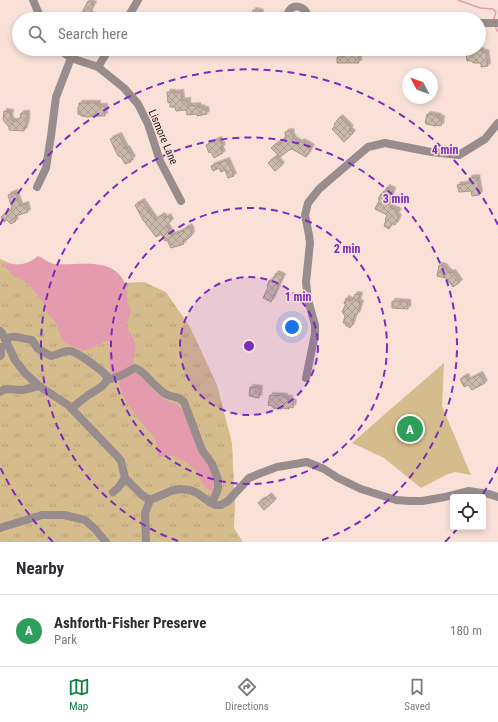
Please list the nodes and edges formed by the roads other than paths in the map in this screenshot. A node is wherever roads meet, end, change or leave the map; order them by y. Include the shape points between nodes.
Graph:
1 (33, 0) edge
2 (138, 0) edge
3 (38, 12) edge
4 (131, 12) edge
5 (289, 12) edge
6 (307, 12) edge
7 (486, 23) edge
8 (498, 23) edge
9 (68, 56) edge
10 (105, 56) edge
11 (71, 58) junction
12 (98, 67) junction
13 (498, 123) edge
14 (37, 187) dead end
15 (181, 200) dead end
16 (0, 331) edge
17 (3, 344) edge
18 (0, 356) edge
19 (306, 378) dead end
20 (107, 380) junction
21 (39, 386) junction
22 (0, 392) edge
23 (72, 409) junction
24 (125, 478) junction
25 (112, 492) dead end
26 (498, 497) edge
27 (150, 500) junction
28 (212, 503) junction
29 (0, 528) edge
30 (106, 542) edge
31 (146, 542) edge

1 - 3 street
2 - 4 street
5 - 6 street via 297,6
7 - 8 street
9 - 11 street, Lismore Lane
10 - 12 street
11 - 12 street, Lismore Lane
11 - 14 street via 56,97 46,168
12 - 15 street, Lismore Lane via 124,88 138,104 148,124 160,161
13 - 19 street via 484,139 459,155 386,143 368,147 319,189 308,203 305,215 310,243 306,286 315,334
16 - 17 street
17 - 18 street
17 - 20 street via 9,337 15,336 32,340 38,349 51,356 71,351 103,372
17 - 21 street via 25,373
20 - 23 street
20 - 28 street via 135,368 139,369 168,396 180,398 184,402 202,450 218,479 218,489
21 - 22 street via 23,390 5,389
21 - 23 street
23 - 24 street via 121,461
24 - 25 street
24 - 27 street
26 - 28 street via 468,491 422,501 396,500 361,489 324,468 307,462 277,467 249,478 221,505
27 - 28 street via 180,489 197,493
27 - 31 street via 145,513
29 - 30 street via 42,515 64,514 85,520

